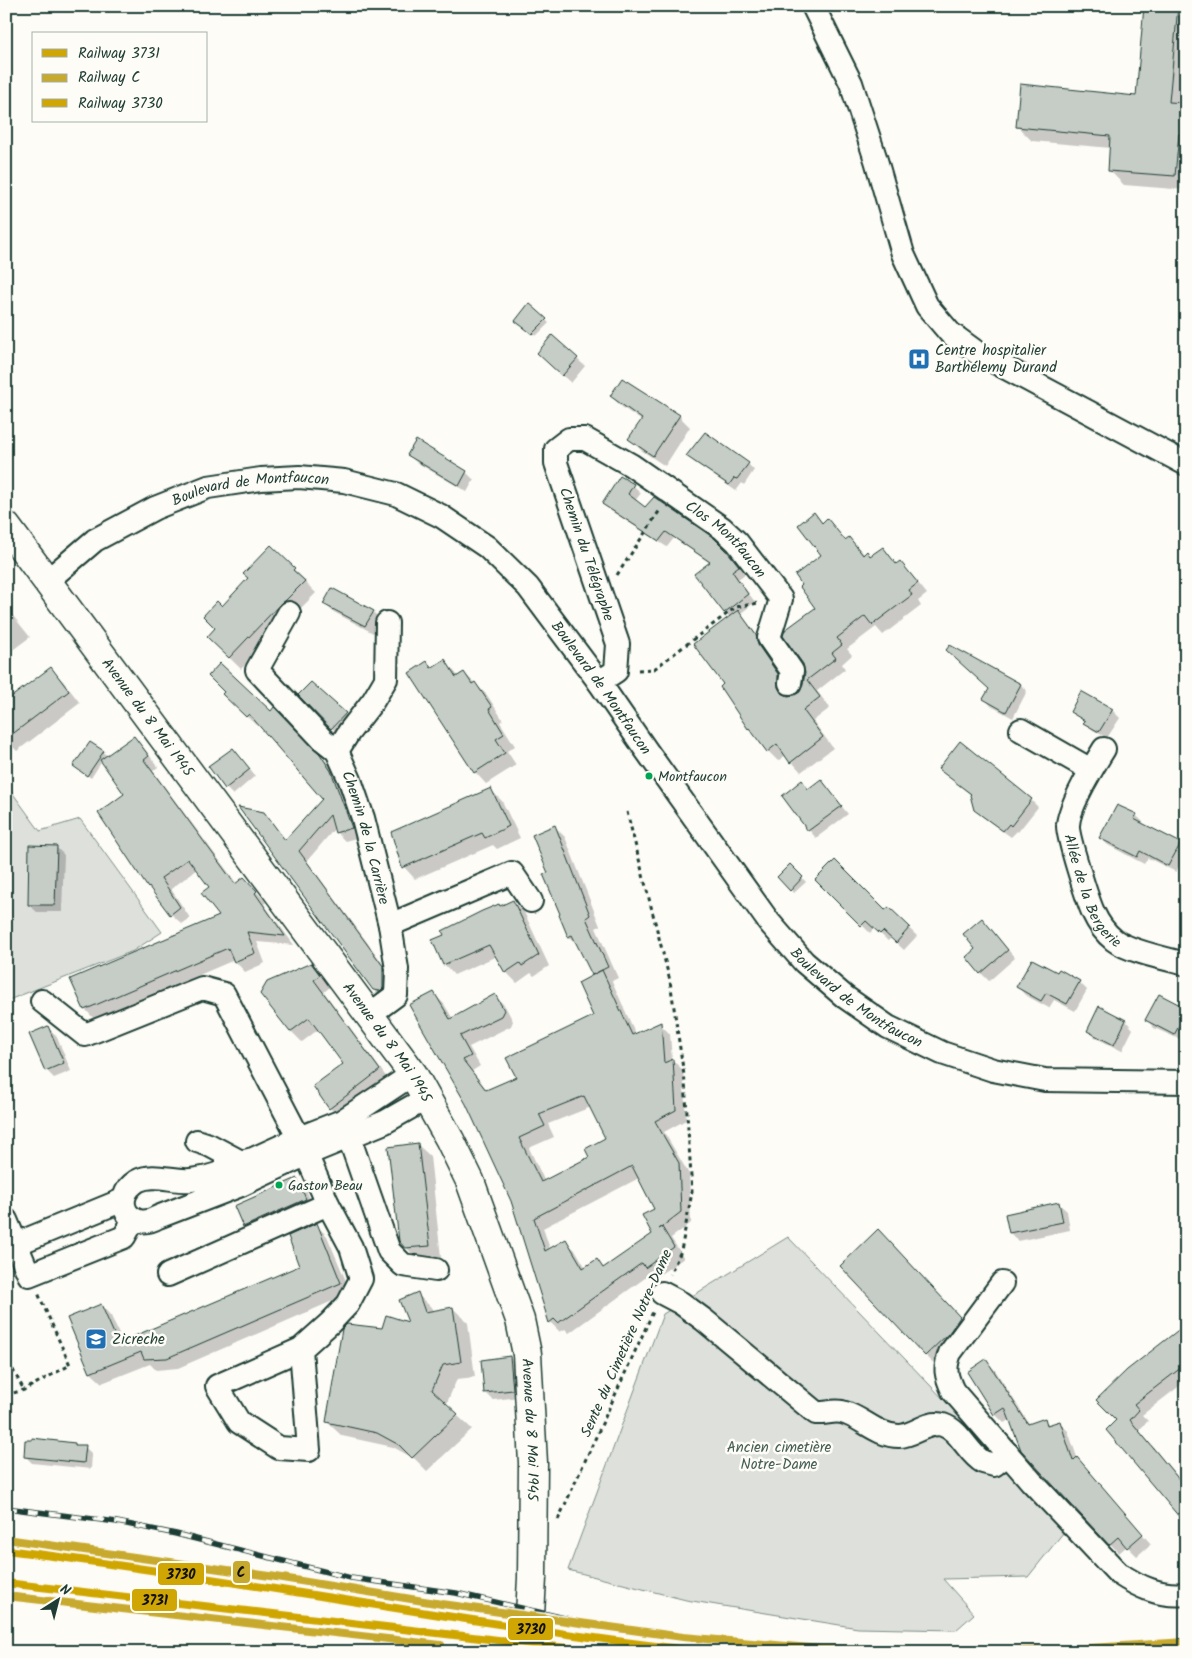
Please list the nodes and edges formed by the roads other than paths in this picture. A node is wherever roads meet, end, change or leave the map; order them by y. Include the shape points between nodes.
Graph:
1 (813, 6) edge
2 (585, 439) joint
3 (1186, 464) edge
4 (6, 526) edge
5 (47, 581) junction
6 (289, 613) dead end
7 (387, 623) dead end
8 (608, 676) junction
9 (790, 683) dead end
10 (1021, 730) dead end
11 (1104, 749) dead end
12 (337, 751) junction
13 (1091, 770) junction
14 (531, 901) dead end
15 (390, 925) junction
16 (1186, 964) edge
17 (42, 1001) dead end
18 (369, 1015) junction
19 (413, 1074) junction
20 (1186, 1082) edge
21 (427, 1098) junction
22 (346, 1129) junction
23 (195, 1137) dead end
24 (303, 1146) junction
25 (241, 1162) junction
26 (123, 1200) junction
27 (328, 1204) junction
28 (6, 1220) edge
29 (134, 1220) junction
30 (16, 1244) junction
31 (436, 1270) dead end
32 (168, 1275) dead end
33 (1002, 1283) dead end
34 (662, 1293) road end
35 (301, 1349) junction
36 (1008, 1454) junction
37 (1186, 1594) edge
38 (528, 1652) edge

1 - 3 street via 851,84 903,254 927,306 950,333 976,352
2 - 8 street, Chemin du Télégraphe via 569,439 556,450 556,463 618,644
2 - 9 street, Clos Montfaucon via 672,492 737,542 781,599 770,638 792,671
4 - 5 main road, Avenue du 8 Mai 1945
5 - 8 street, Boulevard de Montfaucon via 95,540 156,508 208,487 299,477 344,481 396,494 441,516 487,547 528,587
5 - 18 main road, Avenue du 8 Mai 1945
6 - 12 street, Chemin de la Carrière via 257,670
7 - 12 street, Chemin de la Carrière via 386,678
8 - 20 street, Boulevard de Montfaucon via 646,750 769,922 811,968 888,1027 942,1053 993,1070 1044,1080
10 - 13 street
11 - 13 street, Allée de la Bergerie
12 - 15 street, Chemin de la Carrière via 363,818
13 - 16 street, Allée de la Bergerie via 1068,824 1092,911 1114,941
14 - 15 street, Chemin de la Carrière via 512,873
15 - 18 street, Chemin de la Carrière via 397,969 396,995
17 - 24 street via 85,1035 202,988 224,994
18 - 19 main road, Avenue du 8 Mai 1945
19 - 21 main road, Avenue du 8 Mai 1945
19 - 22 street
21 - 22 street via 385,1122
21 - 38 main road, Avenue du 8 Mai 1945 via 470,1182 520,1320 527,1354 533,1463
22 - 24 street
22 - 31 street via 389,1251 403,1265
23 - 25 street via 204,1155
24 - 25 street
24 - 27 street
24 - 29 street via 241,1185 151,1222
25 - 26 street via 230,1170 190,1180 146,1178 128,1189
26 - 29 street via 124,1208
26 - 30 street
27 - 32 street
27 - 35 street via 351,1247 360,1279 348,1304
28 - 30 street
29 - 30 street via 124,1237 29,1275
33 - 36 street via 950,1353 946,1365 947,1379 953,1391
34 - 36 street via 704,1320 816,1413 844,1412 880,1431 899,1436 942,1424 982,1461 994,1465
35 - 35 street via 309,1450 279,1448 240,1422 217,1386
36 - 37 street via 1118,1573 1149,1590

